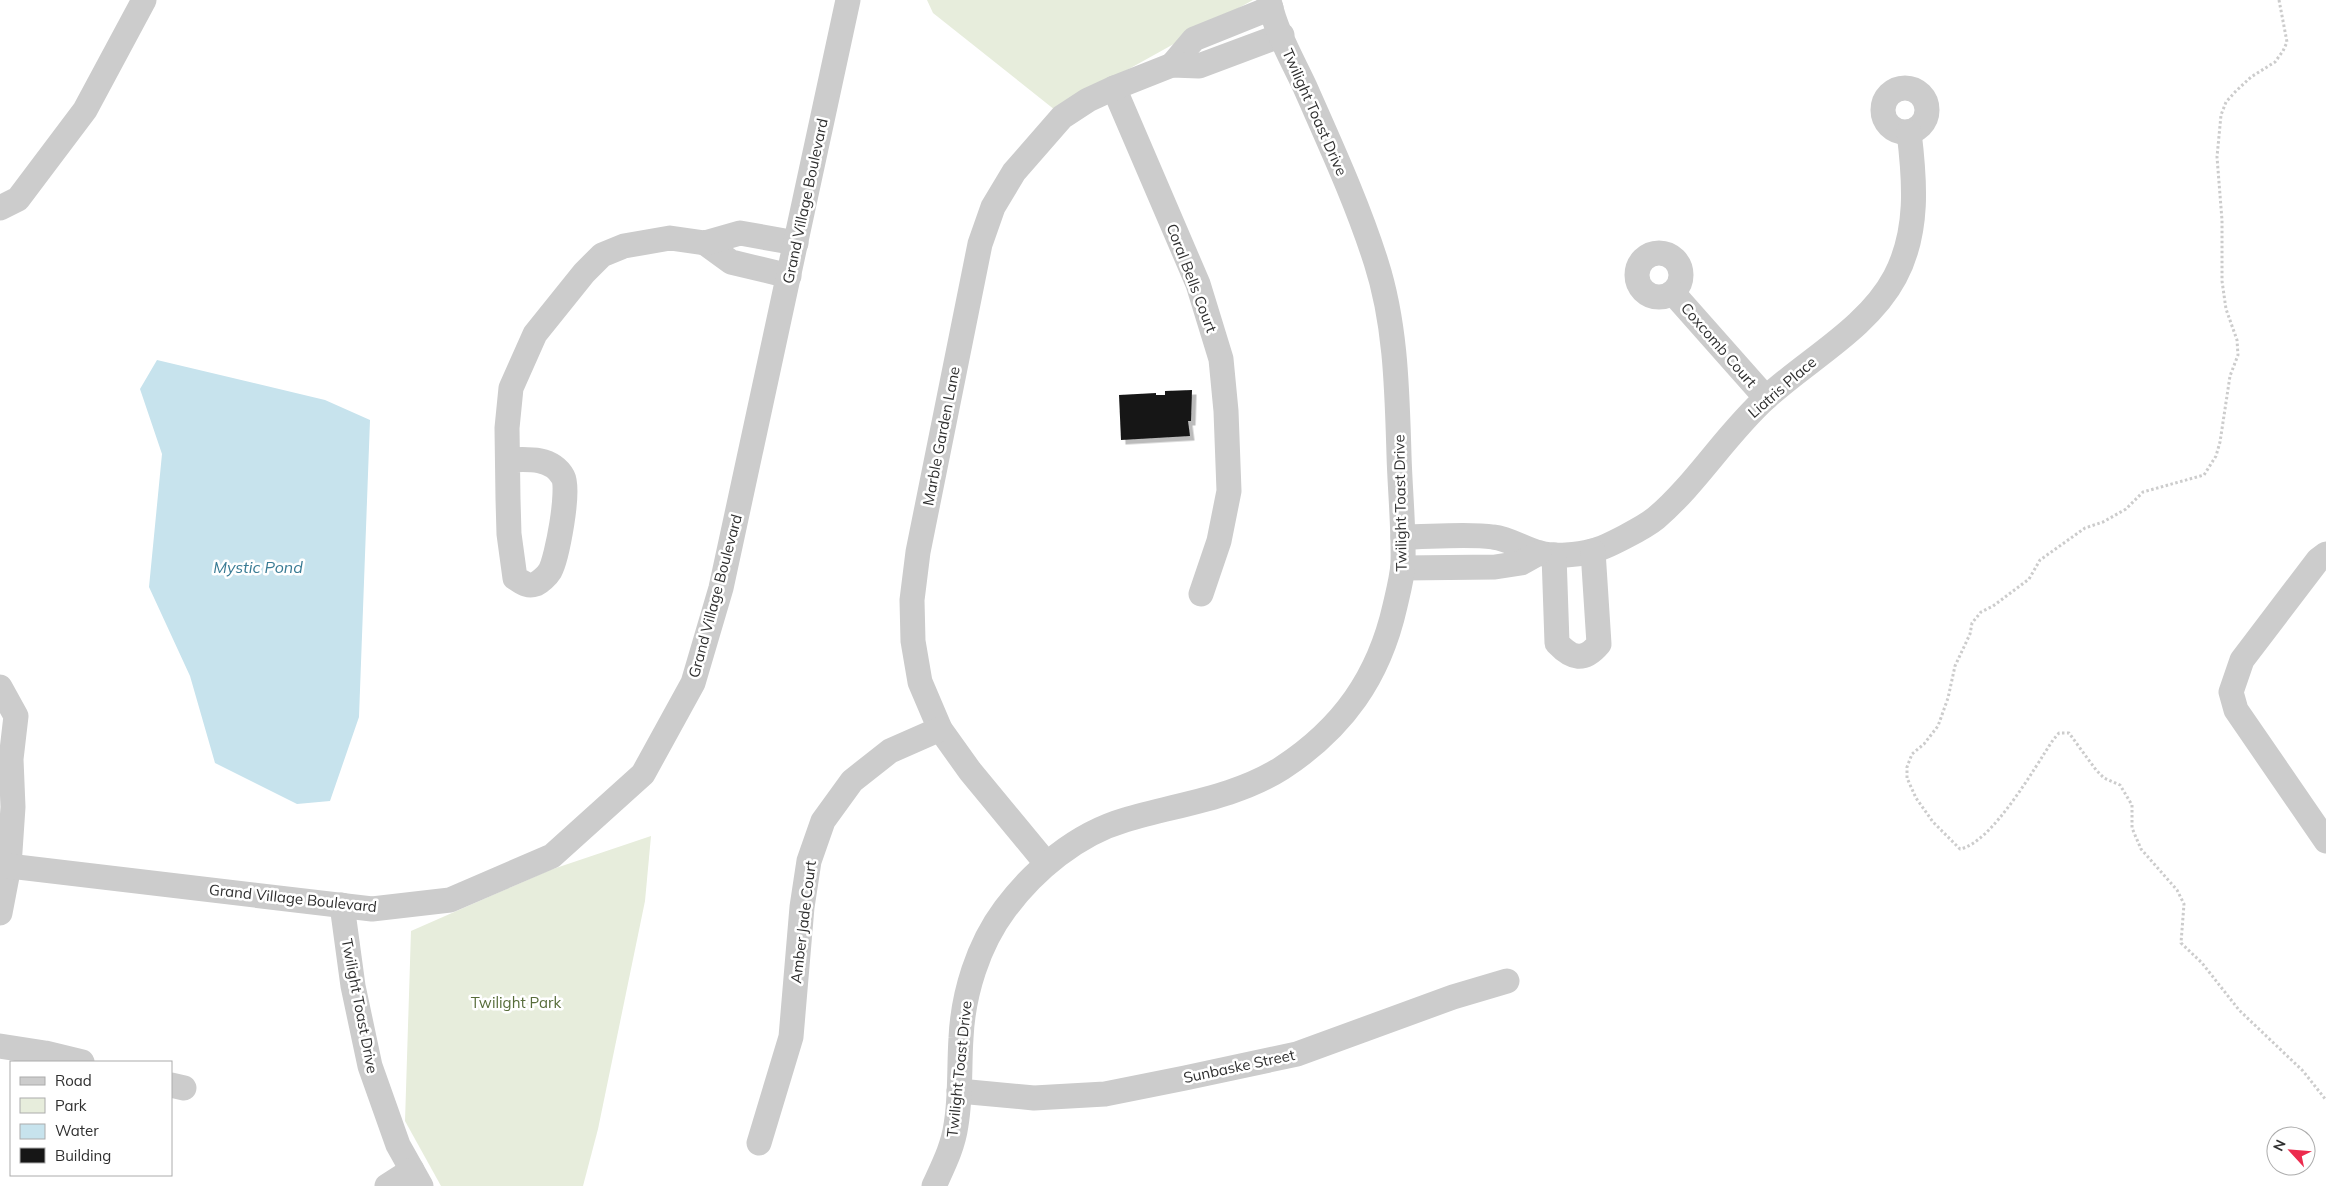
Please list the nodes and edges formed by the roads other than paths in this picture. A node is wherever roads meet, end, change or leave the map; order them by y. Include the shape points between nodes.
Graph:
1 (144, 0) edge
2 (848, 0) edge
3 (1270, 4) edge
4 (1282, 36) junction
5 (1172, 65) junction
6 (1114, 88) junction
7 (1909, 132) dead end
8 (0, 208) edge
9 (705, 243) junction
10 (796, 243) junction
11 (789, 276) junction
12 (1673, 293) dead end
13 (1766, 398) junction
14 (508, 460) junction
15 (1403, 537) junction
16 (1593, 551) junction
17 (1547, 554) junction
18 (2326, 554) edge
19 (1403, 568) junction
20 (1201, 594) dead end
21 (0, 687) edge
22 (940, 729) junction
23 (2326, 840) edge
24 (1046, 863) junction
25 (5, 865) edge
26 (342, 905) junction
27 (0, 913) edge
28 (1507, 981) dead end
29 (0, 1046) edge
30 (78, 1061) edge
31 (960, 1091) junction
32 (759, 1142) dead end
33 (416, 1178) edge
34 (388, 1186) edge
35 (934, 1186) edge

1 - 8 street via 85,110 18,199
2 - 10 street, Grand Village Boulevard
3 - 4 street, Twilight Toast Drive
3 - 5 street, Marble Garden Lane via 1194,39
4 - 5 street, Marble Garden Lane via 1199,66
4 - 15 street, Twilight Toast Drive via 1342,173 1376,263 1397,373
5 - 6 street, Marble Garden Lane
6 - 20 street, Coral Bells Court via 1198,284 1221,359 1230,490 1219,540
6 - 22 street, Marble Garden Lane via 1062,117 1040,140 1014,172 993,206 980,244 918,552 912,600 913,642 920,682
7 - 13 street, Liatris Place via 1913,215 1904,256 1895,277 1863,317
9 - 10 street via 740,233
9 - 11 street via 731,262
9 - 14 street via 670,238 624,246 602,255 584,273 535,334 511,388
10 - 11 street, Grand Village Boulevard
11 - 26 street, Grand Village Boulevard via 721,588 693,683 643,774 552,856 450,900 372,909
12 - 13 street, Coxcomb Court
13 - 16 street, Liatris Place via 1655,519
14 - 14 street via 509,534 515,578 528,586 537,584 549,573 556,554 565,497 564,478 552,466 532,458
15 - 17 street, Liatris Place via 1493,536
15 - 19 street, Twilight Toast Drive
16 - 17 street, Liatris Place
16 - 17 street via 1599,644 1591,654 1577,657 1557,643
17 - 19 street, Liatris Place via 1495,567
18 - 23 street via 2318,560 2242,660 2232,692 2236,710
19 - 24 street, Twilight Toast Drive via 1388,636 1376,665 1359,696 1312,747 1260,782 1121,821 1096,832
21 - 25 street via 16,716 11,759 12,807
22 - 24 street, Marble Garden Lane via 970,772
22 - 32 street, Amber Jade Court via 890,751 852,781 823,821 809,861 803,898 791,1037
24 - 31 street, Twilight Toast Drive via 1004,910 977,963 966,997 961,1035
25 - 26 street, Grand Village Boulevard
25 - 27 street
26 - 33 street, Twilight Toast Drive via 353,986 370,1066 398,1145
28 - 31 street, Sunbaske Street via 1297,1054 1185,1078 1105,1094 1034,1098
29 - 30 street
31 - 35 street, Twilight Toast Drive via 956,1128 947,1159
33 - 34 street

